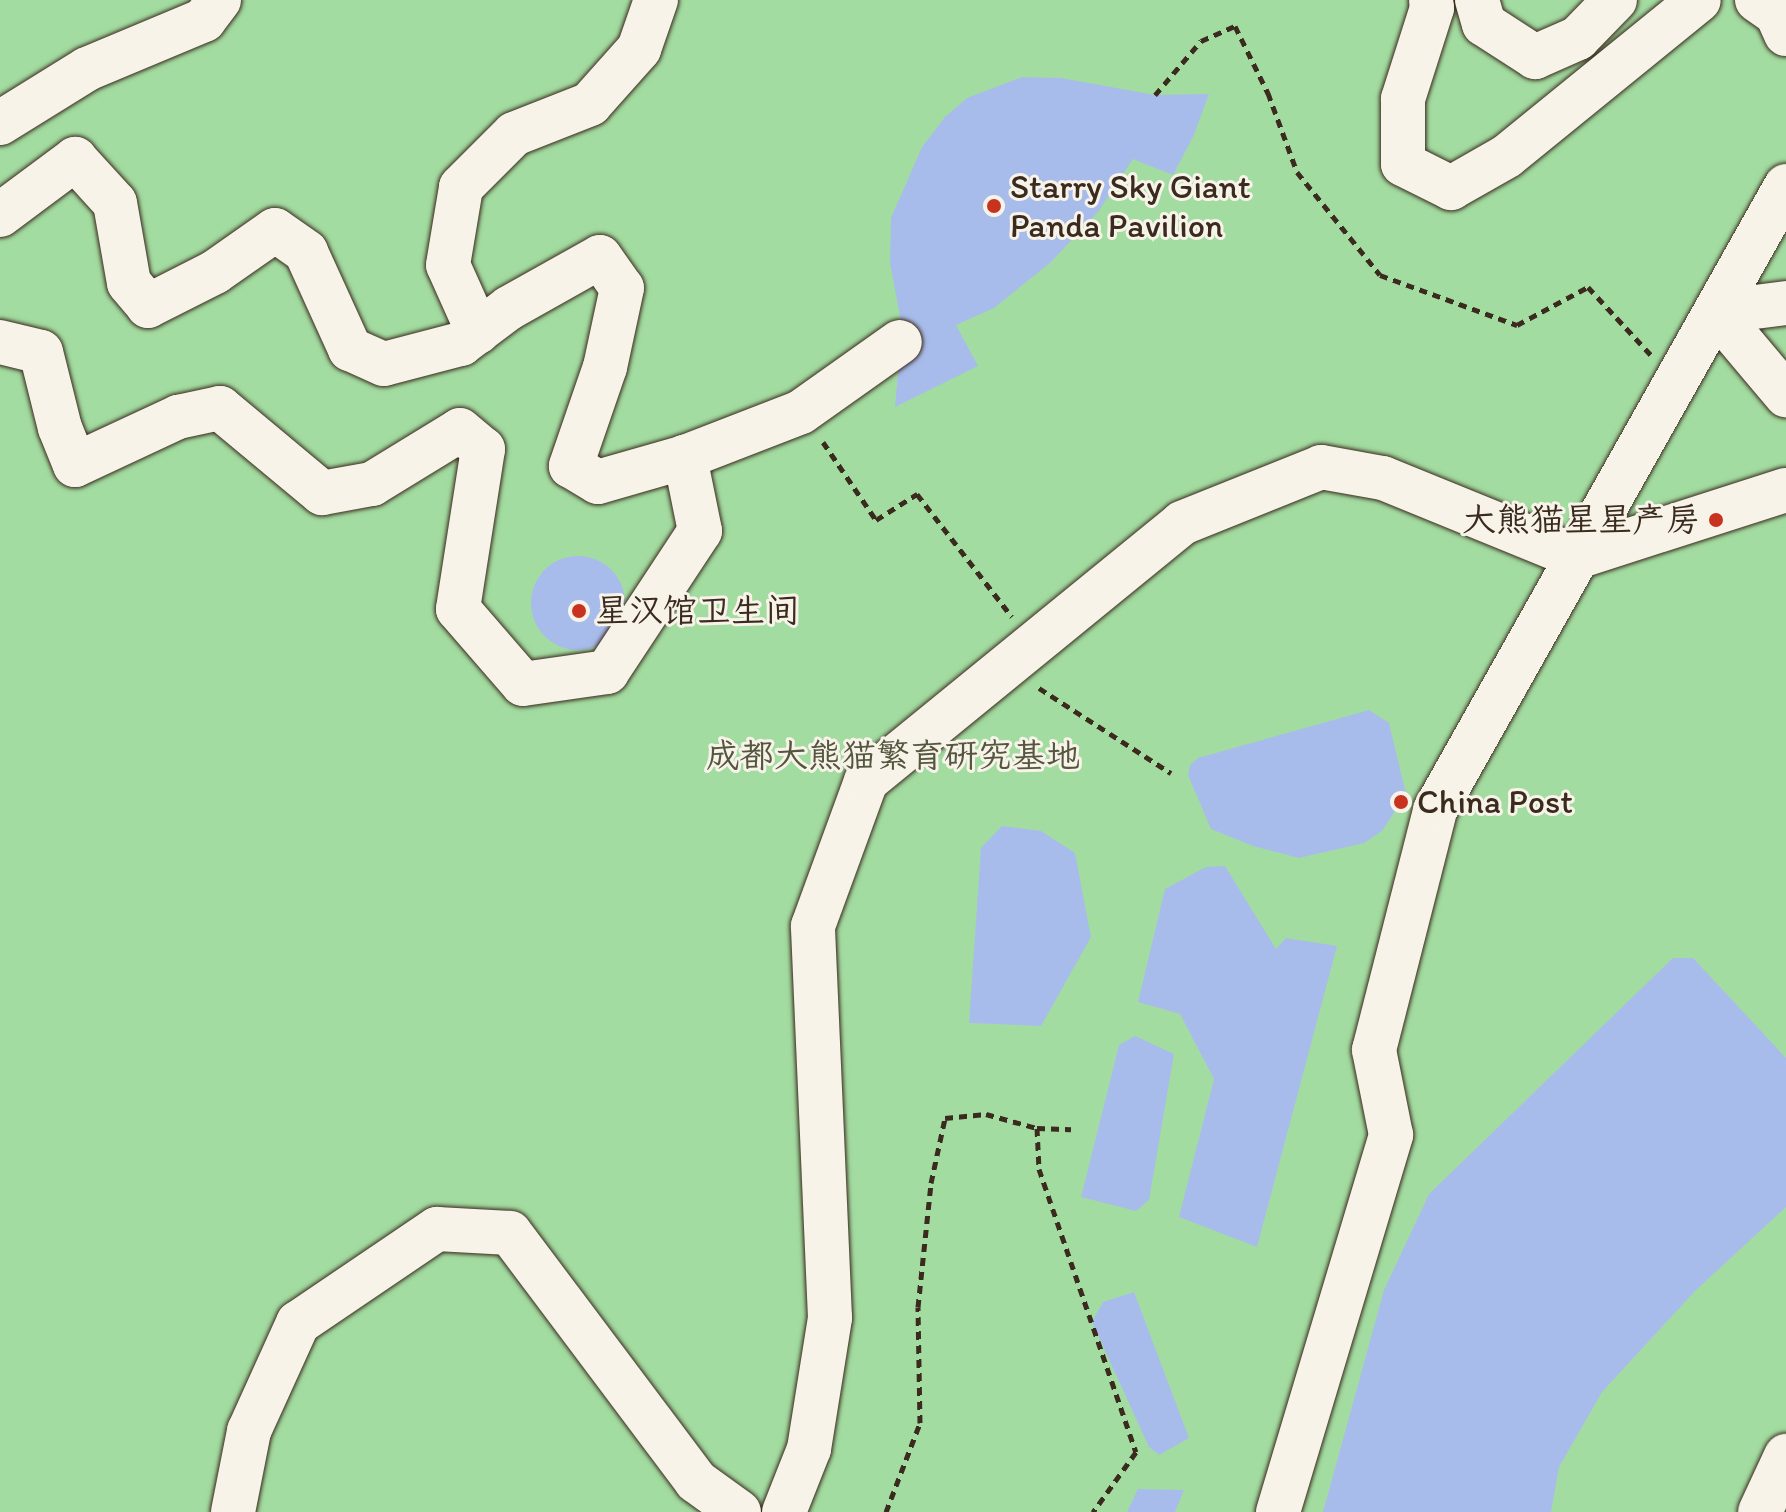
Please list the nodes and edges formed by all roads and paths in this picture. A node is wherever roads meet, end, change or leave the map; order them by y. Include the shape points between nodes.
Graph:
1 (219, 0) edge
2 (656, 0) edge
3 (1431, 0) edge
4 (1477, 0) edge
5 (1615, 0) edge
6 (1699, 0) edge
7 (1757, 0) edge
8 (1786, 34) edge
9 (1155, 95) dead end
10 (0, 123) edge
11 (1786, 186) edge
12 (0, 215) edge
13 (1786, 303) edge
14 (1716, 312) junction
15 (478, 332) junction
16 (0, 342) edge
17 (900, 342) dead end
18 (1677, 382) junction
19 (1786, 395) edge
20 (801, 412) junction
21 (685, 457) junction
22 (1786, 490) edge
23 (1577, 557) junction
24 (1033, 644) junction
25 (1041, 691) dead end
26 (1171, 773) dead end
27 (1037, 1128) junction
28 (1071, 1129) dead end
29 (1786, 1456) edge
30 (724, 1508) edge
31 (233, 1512) edge
32 (784, 1512) edge
33 (886, 1512) edge
34 (1093, 1512) edge
35 (1278, 1512) edge
36 (1760, 1512) edge

1 - 10 lane via 204,20 87,69
2 - 15 lane via 639,49 590,104 514,134 461,187 448,265
3 - 6 lane via 1403,99 1403,164 1451,188 1507,156
4 - 5 lane via 1484,24 1535,57 1578,38
7 - 8 lane via 1777,14
9 - 18 path via 1201,41 1235,26 1268,93 1297,172 1380,275 1517,325 1588,287
11 - 14 lane
12 - 15 lane via 75,159 115,203 129,283 148,306 215,272 275,230 306,252 350,349 384,364 461,344
13 - 14 lane
14 - 18 lane
14 - 19 lane
15 - 21 lane via 509,308 600,257 622,288 605,367 571,466 598,482
16 - 21 lane via 41,352 75,465 178,417 220,408 322,493 372,484 460,430 483,449 458,609 523,684 607,672 700,531
17 - 20 lane
18 - 23 lane
20 - 21 lane
20 - 24 path via 876,520 917,494
22 - 23 lane
23 - 24 lane via 1383,478 1321,467 1182,523
23 - 35 lane via 1435,810 1374,1050 1391,1135
24 - 32 lane via 866,781 813,926 830,1318 809,1449
25 - 26 path
27 - 28 path
27 - 33 path via 986,1114 945,1118 931,1183 918,1307 920,1423
27 - 34 path via 1039,1169 1136,1452
29 - 36 lane
30 - 31 lane via 696,1481 510,1233 437,1229 298,1323 249,1431

